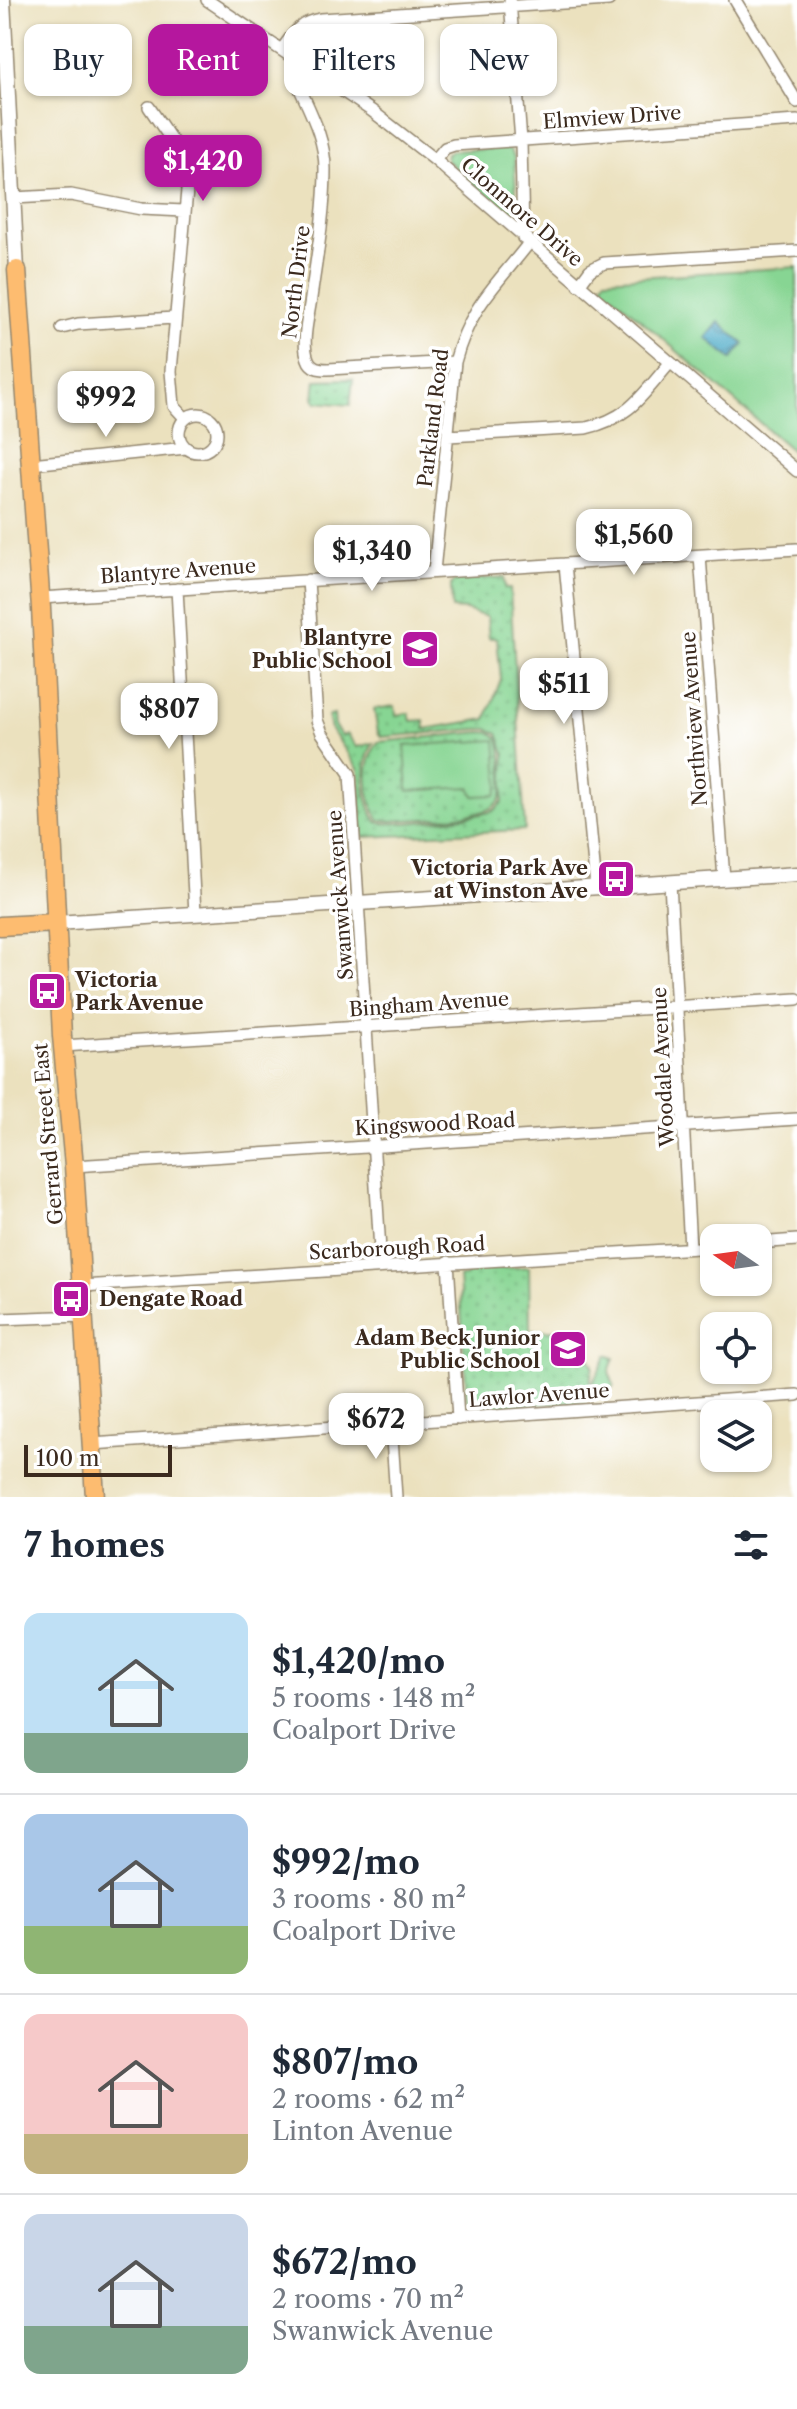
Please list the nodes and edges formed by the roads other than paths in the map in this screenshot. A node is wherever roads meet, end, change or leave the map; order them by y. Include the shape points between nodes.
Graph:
1 (3, 0) edge
2 (207, 0) edge
3 (609, 0) edge
4 (735, 0) edge
5 (510, 3) edge
6 (282, 49) joint
7 (303, 96) edge
8 (348, 96) edge
9 (797, 102) edge
10 (149, 107) dead end
11 (797, 121) edge
12 (521, 141) junction
13 (435, 160) junction
14 (13, 198) junction
15 (184, 211) junction
16 (526, 240) junction
17 (797, 251) edge
18 (17, 270) joint
19 (579, 285) junction
20 (174, 318) junction
21 (62, 328) dead end
22 (455, 362) junction
23 (670, 363) junction
24 (185, 418) junction
25 (448, 436) junction
26 (186, 448) junction
27 (31, 464) junction
28 (797, 471) edge
29 (797, 549) edge
30 (700, 556) junction
31 (565, 564) junction
32 (434, 571) junction
33 (308, 580) junction
34 (177, 589) junction
35 (41, 598) junction
36 (797, 874) edge
37 (724, 879) junction
38 (670, 883) junction
39 (596, 887) junction
40 (359, 902) junction
41 (195, 913) junction
42 (56, 923) junction
43 (0, 926) edge
44 (797, 999) edge
45 (678, 1007) junction
46 (366, 1026) junction
47 (63, 1046) junction
48 (797, 1119) edge
49 (685, 1127) junction
50 (373, 1145) junction
51 (74, 1166) junction
52 (797, 1240) edge
53 (772, 1242) edge
54 (690, 1248) junction
55 (700, 1248) edge
56 (448, 1262) junction
57 (381, 1266) junction
58 (82, 1286) junction
59 (83, 1316) junction
60 (0, 1319) edge
61 (797, 1395) edge
62 (458, 1419) junction
63 (391, 1424) junction
64 (92, 1444) junction
65 (95, 1497) edge
66 (396, 1497) edge

1 - 14 street, Gerrard Street East
2 - 6 street, Clonmore Drive
3 - 5 street
4 - 9 street
5 - 6 street via 307,21
5 - 12 street
7 - 22 street, North Drive via 318,128 325,169 307,330 309,363 328,369
8 - 13 street, Clonmore Drive
10 - 15 street via 183,157 188,179
11 - 12 street, Elmview Drive
12 - 13 street, Elmview Drive via 451,145
12 - 16 street
13 - 16 street, Clonmore Drive
14 - 15 street via 71,195 141,209
14 - 18 street, Gerrard Street East
15 - 20 street
16 - 19 street, Clonmore Drive
16 - 22 street, Parkland Road via 473,314
17 - 19 street via 604,263
18 - 27 main road, Gerrard Street East
19 - 23 street, Clonmore Drive
20 - 21 street
20 - 24 street via 174,406
22 - 25 street, Parkland Road
23 - 25 street via 635,404 606,423
23 - 28 street, Clonmore Drive
24 - 26 street via 179,430
24 - 26 street via 209,416 218,432 210,449
25 - 32 street, Parkland Road
26 - 27 street
27 - 35 main road, Gerrard Street East
29 - 30 street, Blantyre Avenue
30 - 31 street, Blantyre Avenue
30 - 37 street, Northview Avenue
31 - 32 street, Blantyre Avenue
31 - 39 street
32 - 33 street, Blantyre Avenue
33 - 34 street, Blantyre Avenue
33 - 40 street, Swanwick Avenue via 317,715 322,733 350,774
34 - 35 street, Blantyre Avenue
34 - 41 street
35 - 42 main road, Gerrard Street East
36 - 37 street
37 - 38 street
38 - 39 street
38 - 45 street, Woodale Avenue
39 - 40 street
40 - 41 street
40 - 46 street, Swanwick Avenue
41 - 42 street
42 - 43 main road
42 - 47 main road, Gerrard Street East
44 - 45 street, Bingham Avenue
45 - 46 street, Bingham Avenue
45 - 49 street, Woodale Avenue
46 - 47 street, Bingham Avenue
46 - 50 street, Swanwick Avenue
47 - 51 main road, Gerrard Street East
48 - 49 street, Kingswood Road
49 - 50 street, Kingswood Road
49 - 54 street, Woodale Avenue
50 - 51 street, Kingswood Road
50 - 57 street, Swanwick Avenue
51 - 58 main road, Gerrard Street East
52 - 53 street
54 - 55 street, Scarborough Road
54 - 56 street, Scarborough Road
56 - 57 street, Scarborough Road
56 - 62 street
57 - 58 street, Scarborough Road
58 - 59 main road, Gerrard Street East
59 - 60 street
59 - 64 main road, Gerrard Street East
61 - 62 street, Lawlor Avenue
62 - 63 street, Lawlor Avenue
63 - 64 street, Lawlor Avenue
63 - 66 street
64 - 65 main road, Gerrard Street East

